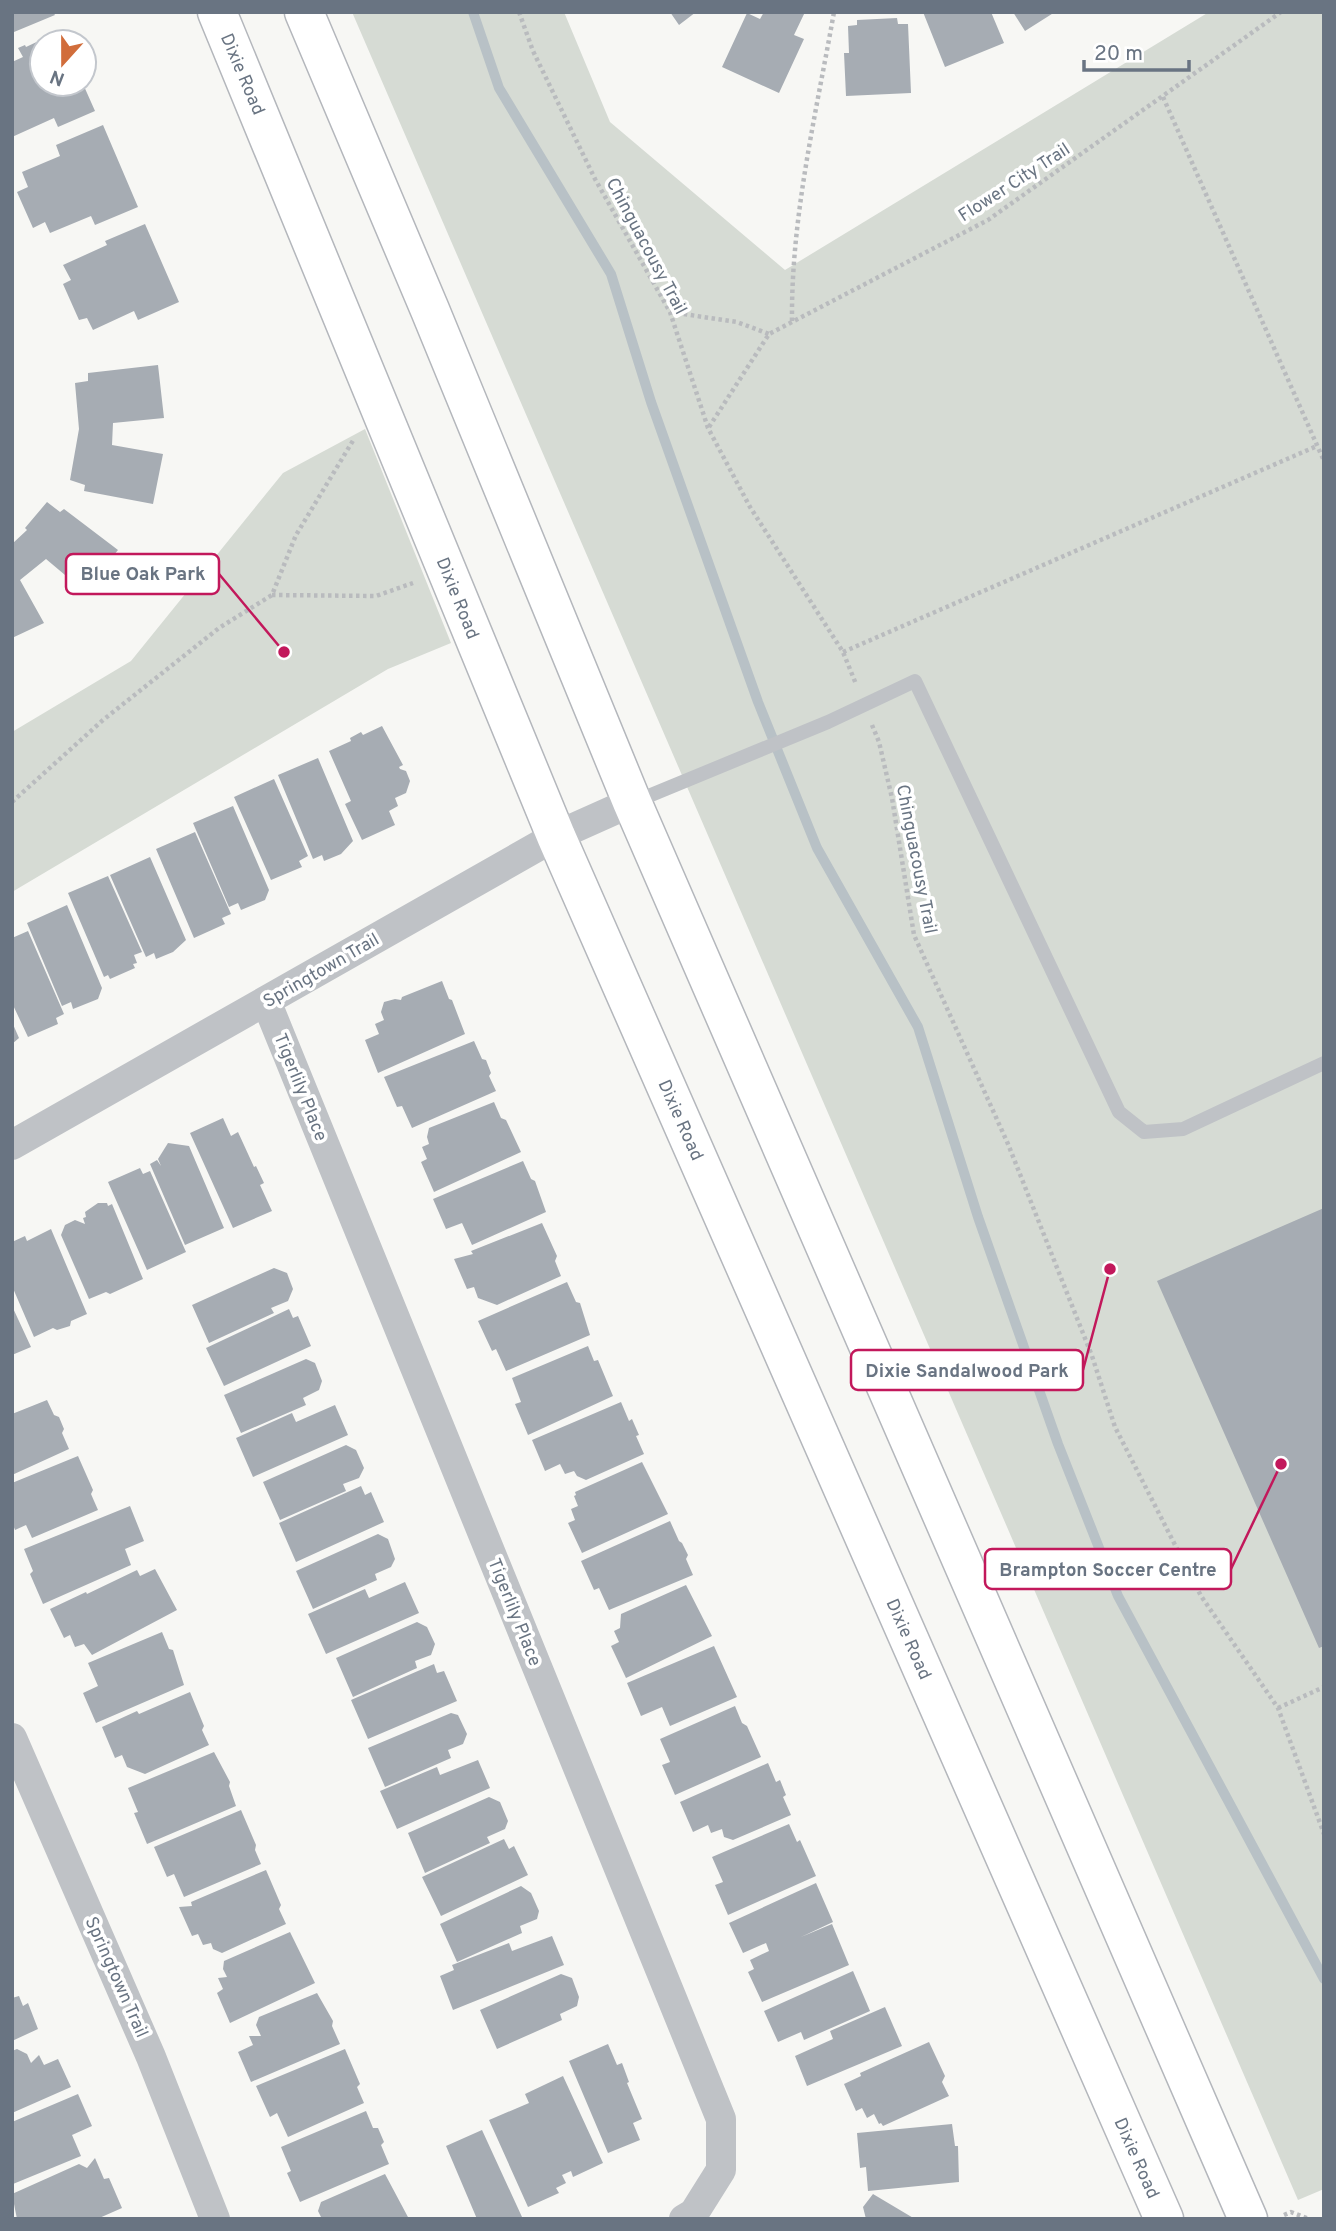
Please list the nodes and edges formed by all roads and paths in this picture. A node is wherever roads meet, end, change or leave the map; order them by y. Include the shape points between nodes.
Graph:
1 (217, 12) edge
2 (304, 12) edge
3 (519, 12) edge
4 (834, 12) edge
5 (1281, 12) edge
6 (1163, 97) junction
7 (670, 312) junction
8 (792, 321) junction
9 (769, 334) junction
10 (377, 399) junction
11 (708, 428) junction
12 (1317, 446) junction
13 (1324, 461) edge
14 (447, 570) junction
15 (272, 596) junction
16 (843, 652) junction
17 (864, 705) junction
18 (12, 802) edge
19 (632, 802) junction
20 (556, 836) junction
21 (266, 1001) junction
22 (1324, 1063) edge
23 (12, 1145) edge
24 (1324, 1686) edge
25 (1278, 1708) junction
26 (12, 1738) edge
27 (1324, 1834) edge
28 (1291, 2212) dead end
29 (215, 2219) edge
30 (684, 2219) edge
31 (1164, 2219) edge
32 (1248, 2219) edge
33 (1309, 2219) edge

1 - 10 main road, Dixie Road
2 - 19 main road
3 - 7 path, Chinguacousy Trail via 533,51 595,178
4 - 8 path via 797,218
5 - 6 path, Flower City Trail
6 - 8 path, Flower City Trail via 988,220
6 - 12 path
7 - 9 path via 737,321
7 - 11 path, Chinguacousy Trail
8 - 9 path, Flower City Trail
9 - 11 path, Flower City Trail
10 - 14 main road, Dixie Road
10 - 15 path via 296,535
11 - 16 path, Chinguacousy Trail via 750,507
12 - 13 path
12 - 16 path
14 - 15 path via 376,596
14 - 20 main road, Dixie Road
15 - 18 path via 219,628 103,720
16 - 17 path, Chinguacousy Trail
17 - 19 lane
17 - 22 lane via 915,681 1119,1112 1144,1132 1183,1129
17 - 25 path, Chinguacousy Trail via 879,742 892,798 914,935 1008,1144 1092,1356 1115,1427 1201,1596
19 - 20 street, Springtown Trail
19 - 32 main road
20 - 21 street, Springtown Trail
20 - 31 main road, Dixie Road
21 - 23 street, Springtown Trail
21 - 30 street, Tigerlily Place via 721,2119 721,2170 694,2213
24 - 25 path
25 - 27 path, Chinguacousy Trail
26 - 29 street, Springtown Trail via 151,2057
28 - 33 path

